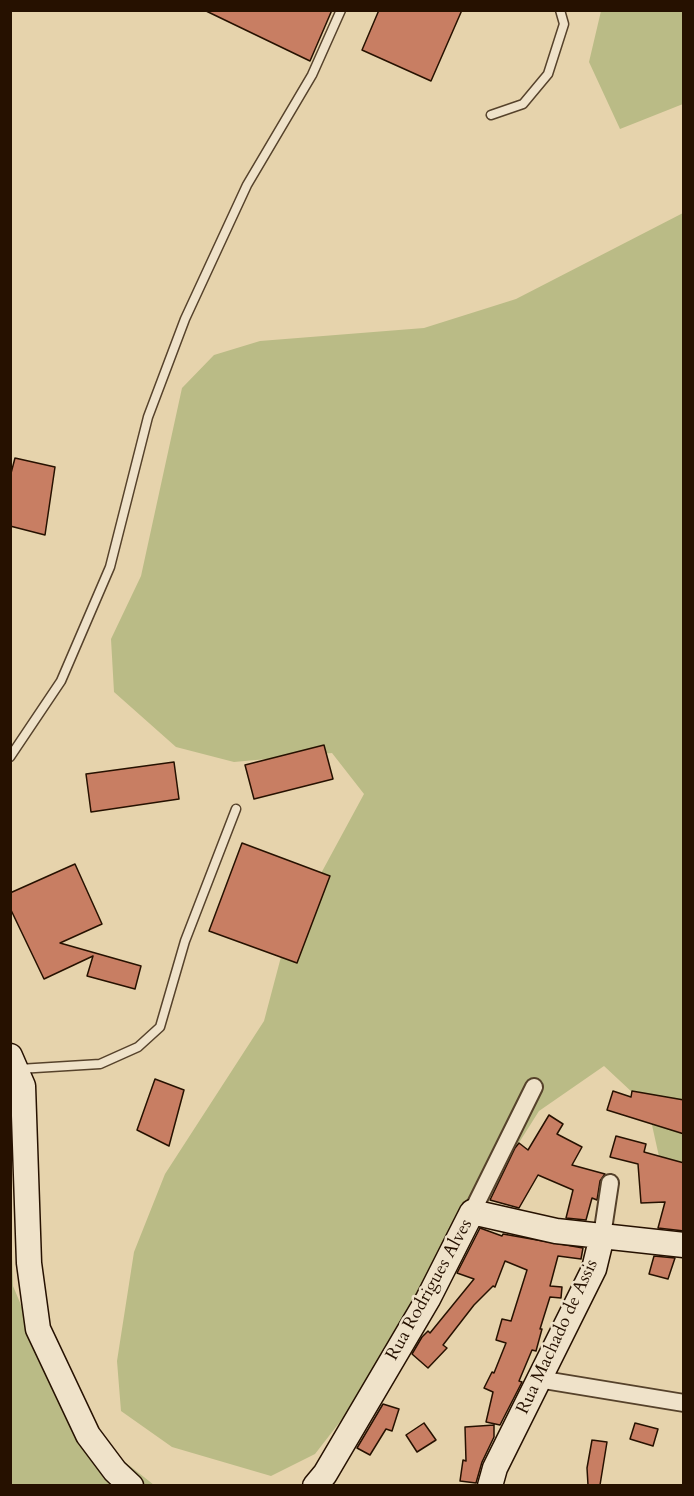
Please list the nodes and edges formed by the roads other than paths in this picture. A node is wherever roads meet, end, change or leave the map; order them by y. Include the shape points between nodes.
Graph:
1 (341, 10) edge
2 (560, 10) edge
3 (491, 115) dead end
4 (10, 757) edge
5 (236, 809) dead end
6 (13, 1063) edge
7 (534, 1087) dead end
8 (610, 1183) dead end
9 (472, 1212) junction
10 (602, 1236) junction
11 (684, 1245) edge
12 (538, 1379) junction
13 (684, 1403) edge
14 (131, 1485) edge
15 (315, 1485) edge
16 (490, 1485) edge

1 - 4 lane via 312,75 247,185 185,319 148,417 110,567 61,681
2 - 3 lane via 564,24 548,74 523,104
5 - 6 lane via 185,941 160,1027 138,1047 100,1064
6 - 14 street via 23,1086 29,1263 38,1329 88,1435 115,1471
7 - 9 street, Rua Rodrigues Alves
8 - 10 street, Rua Machado de Assis
9 - 10 street via 556,1231
9 - 15 street, Rua Rodrigues Alves via 428,1299
10 - 11 street
10 - 12 street, Rua Machado de Assis via 594,1269
12 - 13 street
12 - 16 street, Rua Machado de Assis

